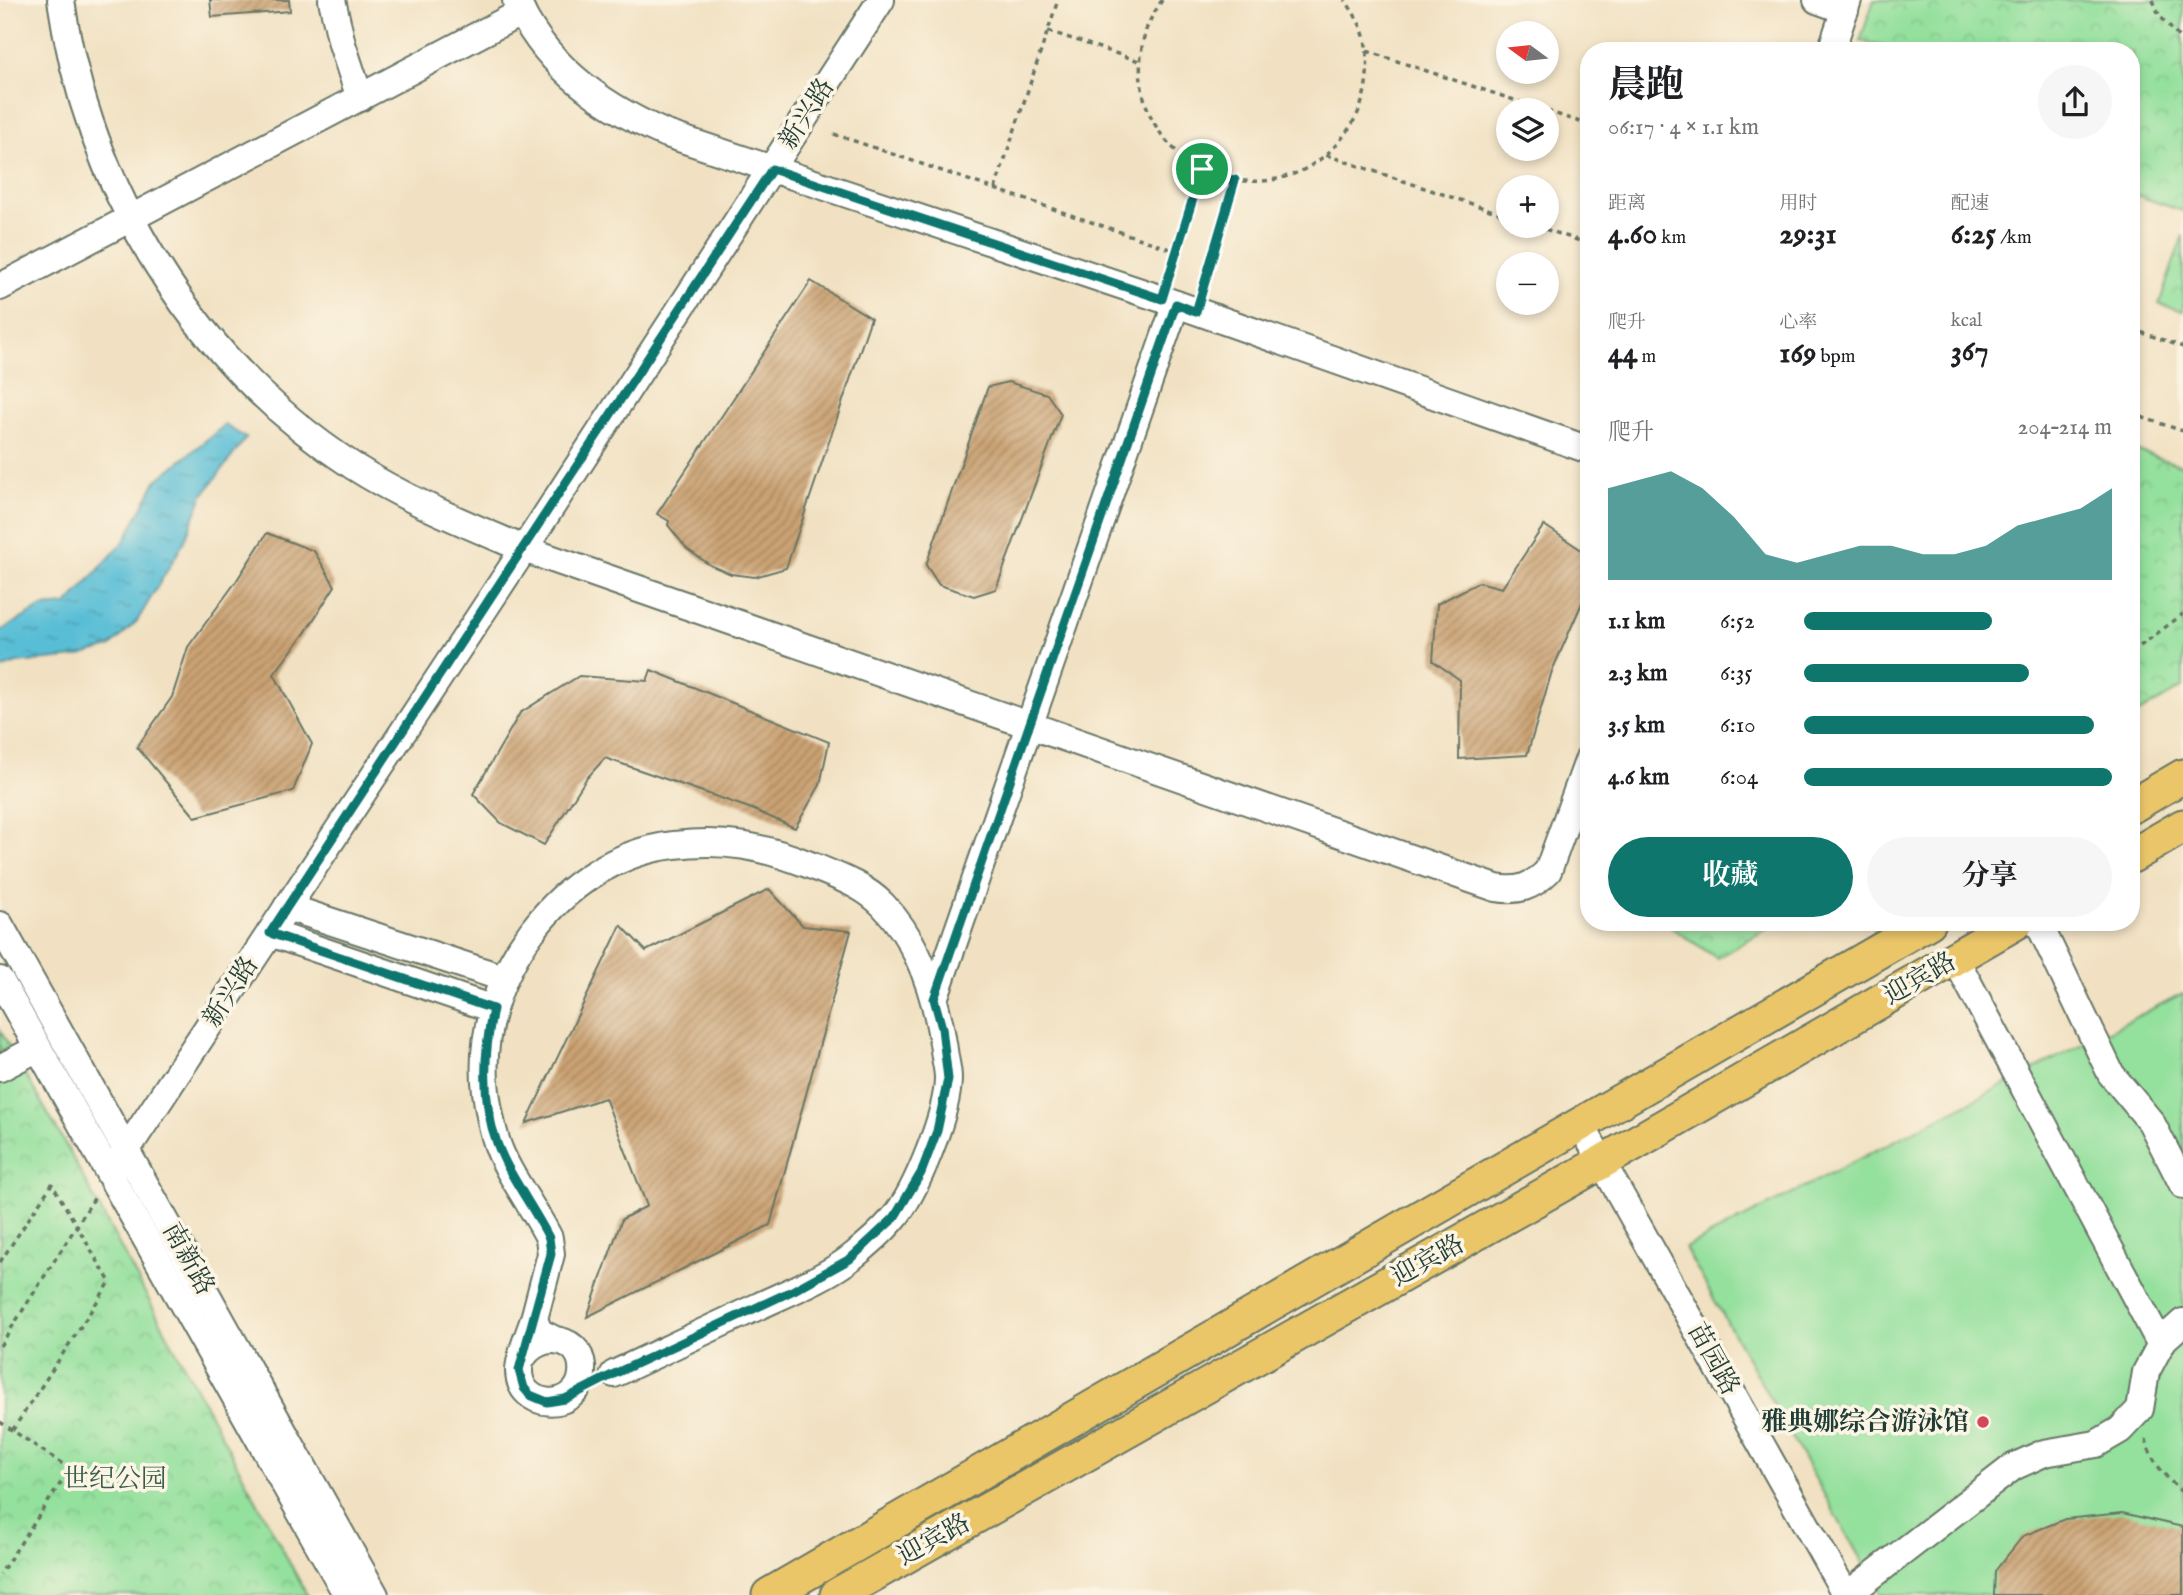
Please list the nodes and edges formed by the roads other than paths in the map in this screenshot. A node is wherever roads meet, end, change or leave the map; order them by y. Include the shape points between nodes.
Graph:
1 (61, 0) edge
2 (332, 0) edge
3 (881, 0) edge
4 (1817, 0) edge
5 (1847, 5) edge
6 (519, 6) edge
7 (1834, 42) edge
8 (360, 98) junction
9 (772, 169) junction
10 (131, 219) junction
11 (0, 287) edge
12 (1178, 305) junction
13 (1580, 447) edge
14 (524, 549) junction
15 (1028, 723) junction
16 (2183, 776) edge
17 (1580, 783) edge
18 (2140, 801) edge
19 (2183, 826) edge
20 (2140, 851) edge
21 (287, 907) junction
22 (0, 925) edge
23 (1912, 931) edge
24 (2002, 931) edge
25 (2042, 931) edge
26 (270, 933) junction
27 (1955, 958) junction
28 (503, 978) junction
29 (0, 981) edge
30 (934, 999) junction
31 (493, 1009) junction
32 (38, 1048) junction
33 (0, 1068) edge
34 (1580, 1123) junction
35 (127, 1150) junction
36 (1602, 1162) junction
37 (110, 1174) junction
38 (2183, 1185) edge
39 (534, 1318) junction
40 (2183, 1322) edge
41 (553, 1339) junction
42 (2161, 1345) junction
43 (521, 1360) junction
44 (581, 1360) junction
45 (614, 1374) junction
46 (565, 1399) junction
47 (367, 1593) edge
48 (769, 1595) edge
49 (837, 1595) edge
50 (1847, 1595) edge

1 - 10 street via 99,152
2 - 8 street
3 - 9 street, 新兴路
4 - 5 street
5 - 7 street
6 - 8 street
6 - 9 street via 538,38 594,96 664,133
8 - 10 street
9 - 12 street
9 - 14 street, 新兴路
10 - 11 street
10 - 14 street via 166,281 212,341 253,387 301,429 387,486
12 - 13 street
12 - 15 street
14 - 15 street
14 - 21 street, 新兴路
15 - 17 street via 1511,890 1525,888 1548,871
15 - 30 street
16 - 18 main road
19 - 20 main road
21 - 26 street, 新兴路
21 - 28 street
22 - 35 street, 南新路
23 - 34 main road, 迎宾路
24 - 27 main road, 迎宾路
25 - 38 street via 2111,1074 2151,1122
26 - 31 street
26 - 35 street, 新兴路
27 - 36 main road, 迎宾路
27 - 42 street
28 - 30 street via 551,909 593,874 615,861 670,845 709,842 750,845 854,883 899,924 918,956
28 - 31 street
29 - 32 street, 南新路
30 - 45 street via 948,1079 937,1131 921,1173 894,1218 850,1259
31 - 39 street via 485,1057 496,1142 549,1238 551,1254
32 - 33 street
32 - 37 street, 南新路
34 - 36 street, 苗园路
34 - 48 main road, 迎宾路
35 - 37 street, 新兴路
35 - 47 street, 南新路
36 - 49 main road, 迎宾路
36 - 50 street, 苗园路
37 - 47 street, 南新路
39 - 41 street via 539,1332
39 - 43 street
40 - 42 street
41 - 43 street via 533,1344
41 - 44 street via 571,1346
42 - 50 street via 2146,1372 2140,1409 2119,1430 2096,1444 2044,1453 2013,1467
43 - 46 street via 520,1379 530,1395 547,1402
44 - 45 street via 594,1370
44 - 46 street via 582,1378
45 - 46 street

